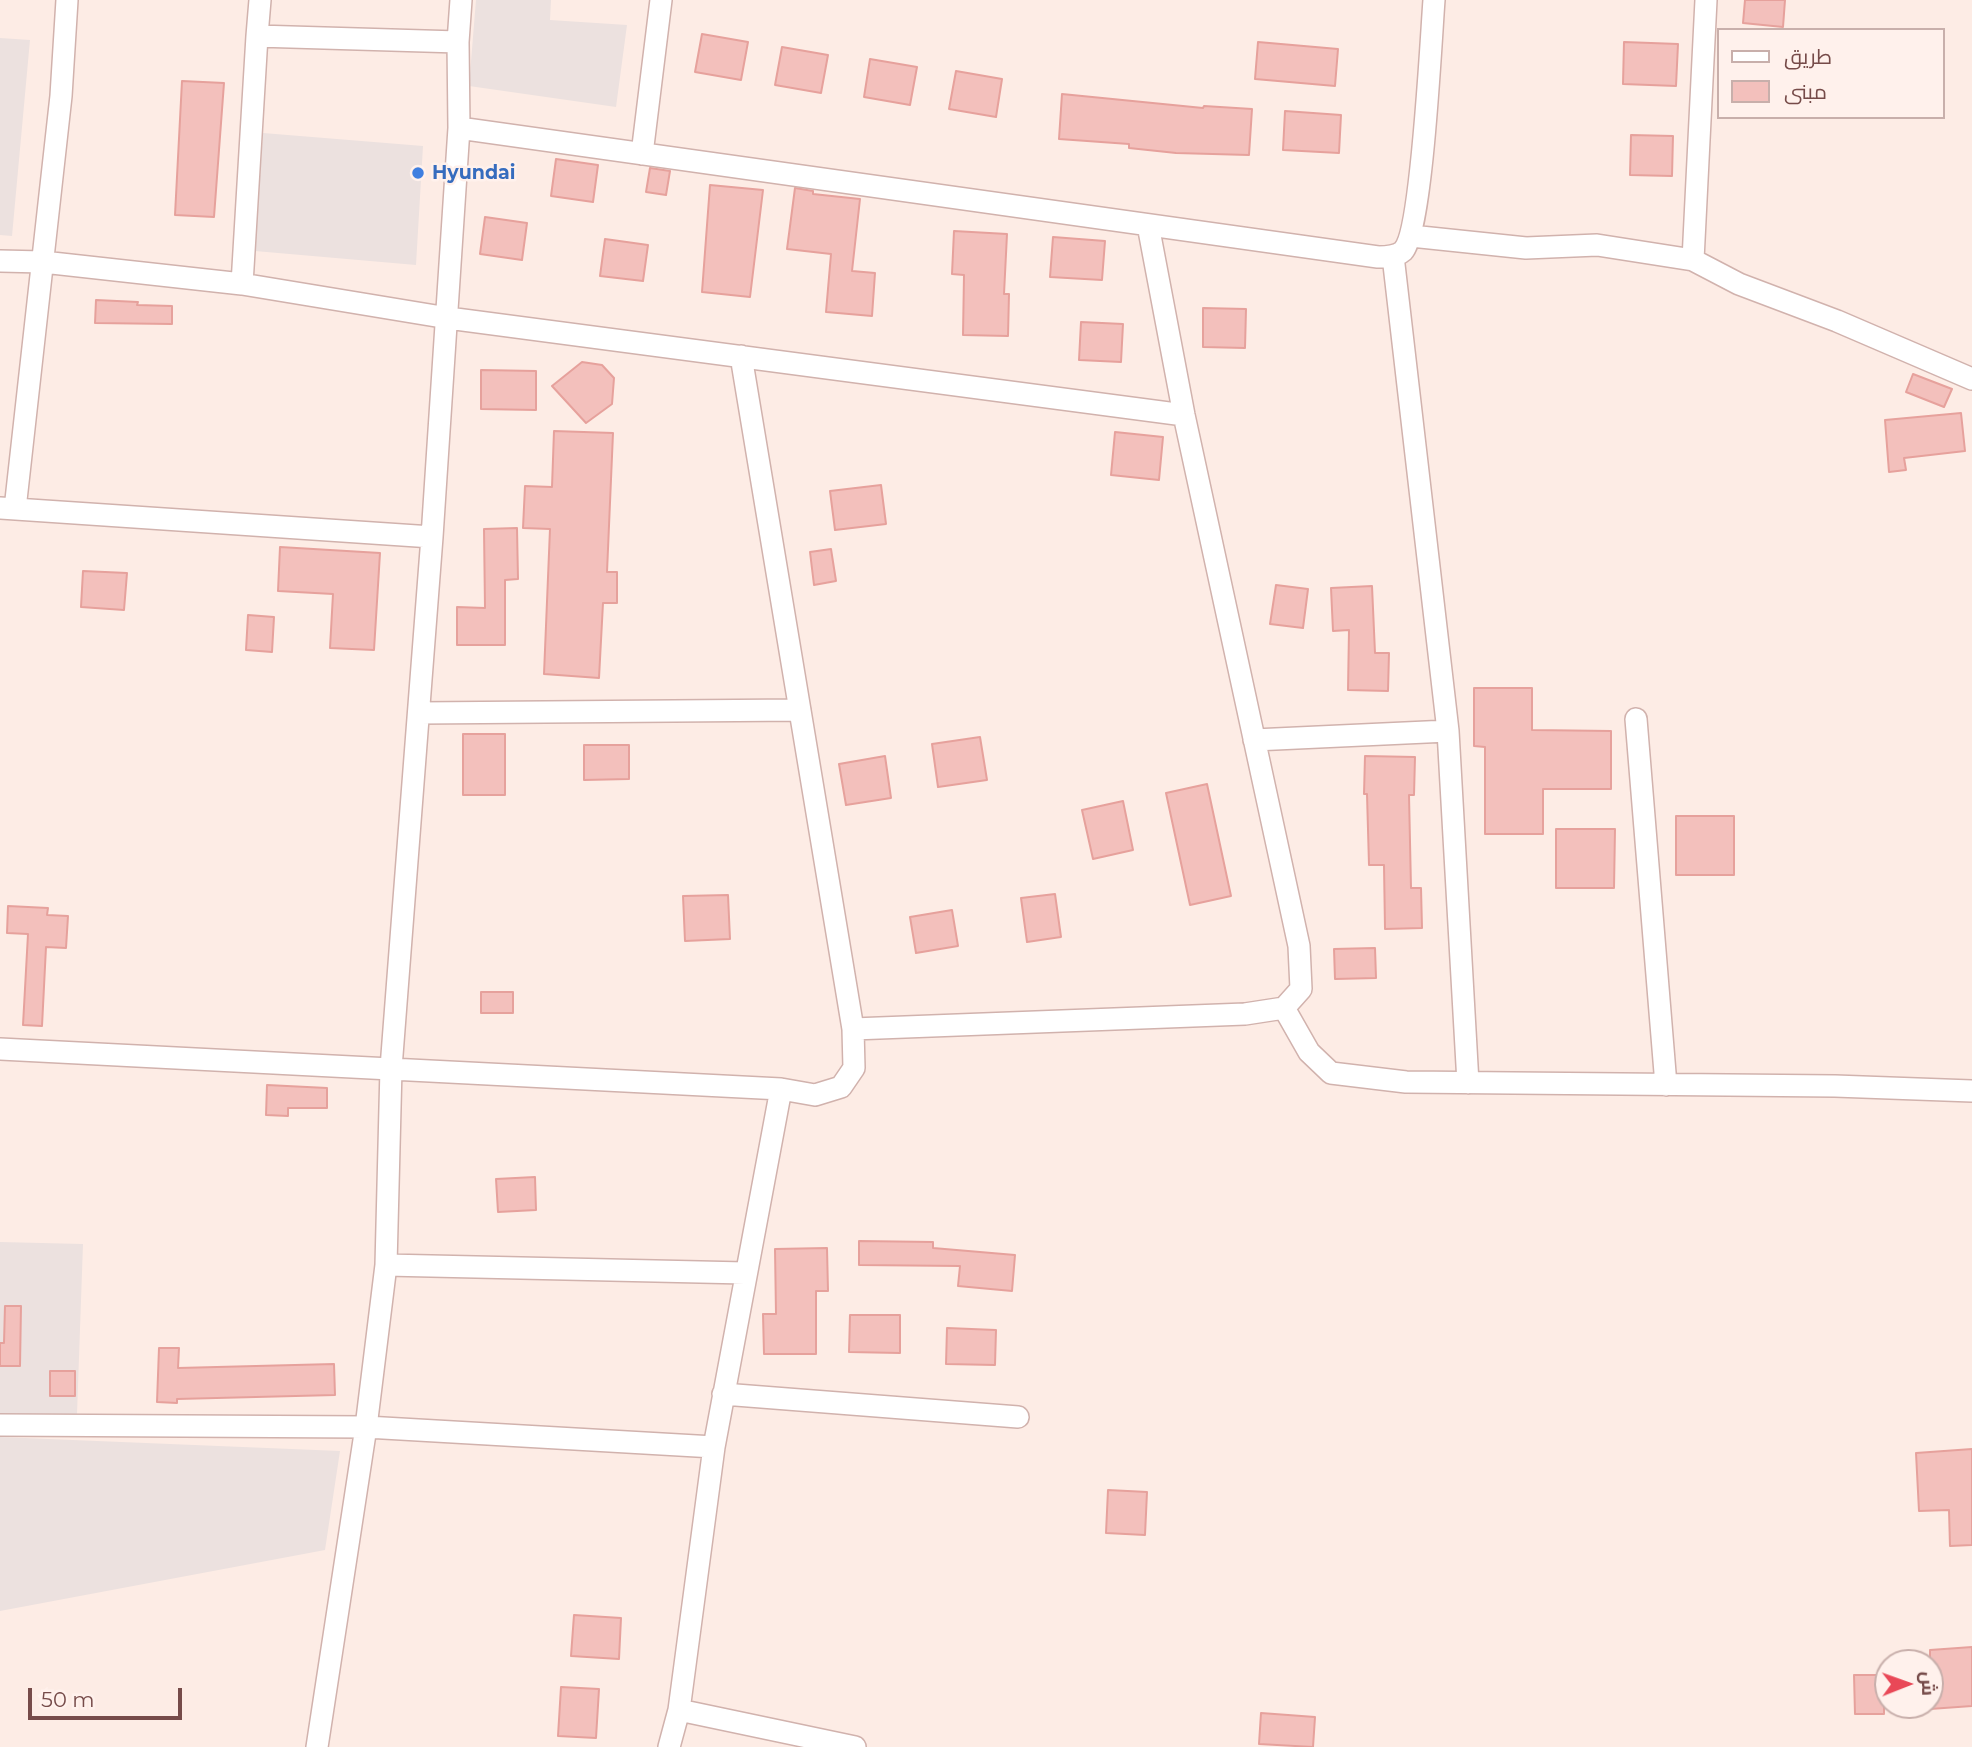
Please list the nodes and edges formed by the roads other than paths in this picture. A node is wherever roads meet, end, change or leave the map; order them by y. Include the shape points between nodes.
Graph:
1 (67, 0) edge
2 (260, 0) edge
3 (461, 0) edge
4 (661, 0) edge
5 (1434, 0) edge
6 (1706, 0) edge
7 (257, 36) junction
8 (458, 42) junction
9 (459, 128) junction
10 (642, 154) junction
11 (1148, 225) junction
12 (1411, 236) junction
13 (1393, 256) junction
14 (1693, 260) junction
15 (0, 261) edge
16 (43, 262) junction
17 (242, 284) junction
18 (448, 318) junction
19 (741, 356) junction
20 (1972, 379) edge
21 (1184, 415) junction
22 (8, 508) edge
23 (432, 537) junction
24 (800, 710) junction
25 (419, 713) junction
26 (1636, 719) dead end
27 (1448, 732) junction
28 (1254, 740) junction
29 (1284, 1007) junction
30 (853, 1029) junction
31 (0, 1049) edge
32 (391, 1068) junction
33 (1468, 1083) junction
34 (1666, 1085) junction
35 (781, 1089) junction
36 (1972, 1091) edge
37 (386, 1265) junction
38 (745, 1273) junction
39 (723, 1394) junction
40 (1018, 1417) dead end
41 (0, 1425) edge
42 (366, 1427) junction
43 (714, 1447) junction
44 (679, 1710) junction
45 (317, 1747) edge
46 (669, 1747) edge
47 (855, 1747) edge

1 - 16 street
2 - 7 street
3 - 8 street
4 - 10 street
5 - 12 street via 1420,180
6 - 14 street
7 - 8 street
7 - 17 street
8 - 9 street
9 - 10 street
9 - 18 street
10 - 11 street
11 - 13 street
11 - 21 street
12 - 13 street
12 - 14 street via 1526,248 1597,245
13 - 27 street
14 - 20 street via 1739,284
15 - 16 street
16 - 17 street
16 - 22 street
17 - 18 street
18 - 19 street
18 - 23 street
19 - 21 street
19 - 24 street
21 - 28 street
22 - 23 street
23 - 25 street
24 - 25 street
24 - 30 street
25 - 32 street
26 - 34 street
27 - 28 street
27 - 33 street
28 - 29 street via 1299,946 1301,989
29 - 30 street via 1245,1014
29 - 33 street via 1309,1052 1331,1073 1406,1082
30 - 35 street via 854,1068 841,1087 815,1095
31 - 32 street
32 - 35 street
32 - 37 street
33 - 34 street
34 - 36 street
35 - 38 street
37 - 38 street
37 - 42 street
38 - 39 street
39 - 40 street
39 - 43 street
41 - 42 street
42 - 43 street
42 - 45 street
43 - 44 street
44 - 46 street
44 - 47 street

